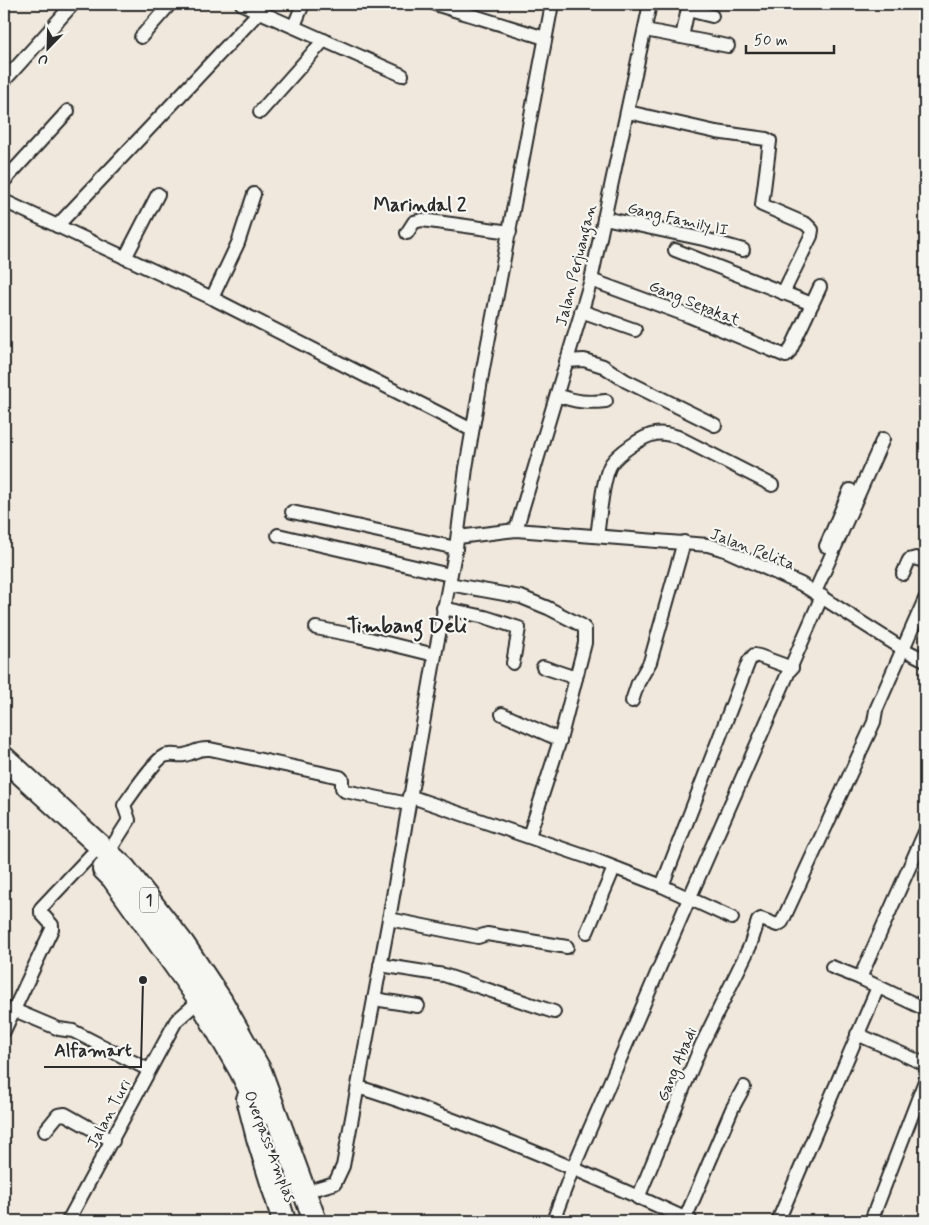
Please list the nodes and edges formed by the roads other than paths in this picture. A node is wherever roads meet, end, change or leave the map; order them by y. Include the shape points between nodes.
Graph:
1 (74, 4) edge
2 (170, 4) edge
3 (242, 4) edge
4 (303, 4) edge
5 (435, 4) edge
6 (552, 4) edge
7 (650, 4) edge
8 (688, 7) edge
9 (259, 12) junction
10 (712, 16) dead end
11 (294, 26) junction
12 (645, 30) junction
13 (141, 37) dead end
14 (682, 37) junction
15 (545, 38) junction
16 (324, 40) junction
17 (728, 46) dead end
18 (402, 75) dead end
19 (4, 80) edge
20 (68, 110) dead end
21 (260, 112) dead end
22 (628, 112) junction
23 (4, 181) edge
24 (158, 194) dead end
25 (254, 194) dead end
26 (4, 201) edge
27 (604, 218) junction
28 (57, 226) junction
29 (510, 232) junction
30 (407, 234) dead end
31 (715, 242) junction
32 (675, 250) dead end
33 (743, 250) dead end
34 (125, 258) junction
35 (710, 264) junction
36 (591, 280) junction
37 (820, 287) dead end
38 (783, 293) junction
39 (212, 298) junction
40 (812, 304) junction
41 (581, 311) junction
42 (635, 330) dead end
43 (566, 361) junction
44 (557, 395) junction
45 (606, 401) dead end
46 (715, 425) dead end
47 (472, 430) junction
48 (883, 439) dead end
49 (772, 485) dead end
50 (850, 490) dead end
51 (292, 512) dead end
52 (516, 530) junction
53 (278, 535) dead end
54 (597, 536) junction
55 (457, 542) junction
56 (684, 542) junction
57 (925, 562) edge
58 (904, 574) dead end
59 (450, 579) junction
60 (815, 592) junction
61 (925, 599) edge
62 (443, 608) junction
63 (316, 628) dead end
64 (903, 649) junction
65 (435, 655) junction
66 (925, 660) edge
67 (513, 663) dead end
68 (543, 667) dead end
69 (792, 668) junction
70 (576, 678) junction
71 (632, 701) dead end
72 (502, 714) dead end
73 (560, 740) junction
74 (4, 758) edge
75 (4, 776) edge
76 (409, 800) junction
77 (925, 832) edge
78 (529, 836) junction
79 (100, 854) junction
80 (614, 868) junction
81 (662, 886) junction
82 (689, 899) junction
83 (732, 918) dead end
84 (389, 919) junction
85 (587, 932) dead end
86 (567, 947) dead end
87 (380, 965) junction
88 (832, 967) dead end
89 (860, 978) junction
90 (878, 987) junction
91 (374, 998) junction
92 (200, 1000) junction
93 (418, 1006) dead end
94 (925, 1009) edge
95 (14, 1010) junction
96 (554, 1012) dead end
97 (4, 1030) edge
98 (857, 1034) junction
99 (925, 1064) edge
100 (149, 1070) junction
101 (251, 1071) junction
102 (925, 1081) edge
103 (358, 1087) junction
104 (744, 1087) dead end
105 (268, 1110) junction
106 (45, 1131) dead end
107 (113, 1141) junction
108 (573, 1168) junction
109 (318, 1188) junction
110 (638, 1198) junction
111 (662, 1216) edge
112 (688, 1220) edge
113 (68, 1221) edge
114 (284, 1221) edge
115 (300, 1221) edge
116 (315, 1221) edge
117 (329, 1221) edge
118 (553, 1221) edge
119 (778, 1221) edge
120 (871, 1221) edge

1 - 19 street
2 - 13 street
3 - 9 street
4 - 11 street
5 - 15 street
6 - 15 street
7 - 12 street, Jalan Perjuangan
8 - 10 street
8 - 14 street
9 - 11 street
9 - 28 street
11 - 16 street
12 - 14 street
12 - 22 street, Jalan Perjuangan
14 - 17 street
15 - 29 street
16 - 18 street
16 - 21 street
20 - 23 street
22 - 27 street, Jalan Perjuangan
22 - 38 street via 770,141 762,205 806,224 812,230
24 - 34 street
25 - 39 street via 238,243
26 - 28 street
27 - 31 street, Gang Family II
27 - 36 street, Jalan Perjuangan
28 - 34 street
29 - 30 street via 422,220 414,222
29 - 47 street
31 - 33 street, Gang Family II
31 - 35 street
32 - 35 street
34 - 39 street
35 - 38 street
36 - 40 street, Gang Sepakat via 786,356
36 - 41 street, Jalan Perjuangan
37 - 40 street
38 - 40 street
39 - 47 street
41 - 42 street
41 - 43 street, Jalan Perjuangan
43 - 44 street, Jalan Perjuangan
43 - 46 street via 584,360 598,364
44 - 45 street via 586,403
44 - 52 street, Jalan Perjuangan
47 - 55 street
48 - 60 street
49 - 54 street via 678,437 655,434 638,441 611,464
50 - 60 street
51 - 55 street
52 - 54 street, Jalan Pelita
52 - 55 street, Jalan Pelita
53 - 59 street
54 - 56 street, Jalan Pelita
55 - 59 street
56 - 60 street, Jalan Pelita via 725,550
56 - 71 street via 648,667
57 - 58 street via 916,558 909,560
59 - 62 street
59 - 70 street via 521,597 581,625 585,643
60 - 64 street, Jalan Pelita
60 - 69 street
61 - 64 street
62 - 65 street
62 - 67 street via 519,628
63 - 65 street
64 - 66 street, Jalan Pelita
64 - 110 street, Gang Abadi via 876,710 874,722 782,922 778,925 759,920 750,946 701,1046
65 - 76 street
68 - 70 street
69 - 81 street via 754,655 749,661
69 - 82 street
70 - 73 street
72 - 73 street
73 - 78 street
74 - 79 highway, 1
75 - 79 highway, 1
76 - 78 street
76 - 79 street via 345,791 340,777 198,749 183,755 163,756 124,805 129,820
76 - 84 street
77 - 89 street
78 - 80 street
79 - 92 highway, 1 via 113,878
79 - 95 street via 42,908 41,913 52,929
79 - 101 highway, 1 via 124,868 183,944 221,1001
80 - 81 street
80 - 85 street
81 - 82 street
82 - 83 street
82 - 108 street
84 - 86 street via 478,937 487,934
84 - 87 street
87 - 91 street
87 - 96 street via 444,975
88 - 89 street
89 - 90 street
90 - 94 street
90 - 98 street
91 - 93 street
91 - 103 street
92 - 100 street, Jalan Turi via 176,1021
92 - 101 highway, 1
95 - 97 street
95 - 100 street via 59,1029 73,1031
98 - 99 street
98 - 119 street
100 - 107 street, Jalan Turi
101 - 105 highway, Overpass Amplas / 1
101 - 109 highway via 281,1092 290,1108
101 - 114 highway via 258,1138
102 - 120 street
103 - 108 street via 449,1118
103 - 109 street via 343,1166 335,1183
104 - 112 street
105 - 115 highway, Overpass Amplas / 1
105 - 116 highway, Overpass Amplas / 1
106 - 107 street via 58,1116 65,1114
107 - 113 street, Jalan Turi
108 - 110 street
108 - 118 street
109 - 117 highway
110 - 111 street
111 - 112 street

